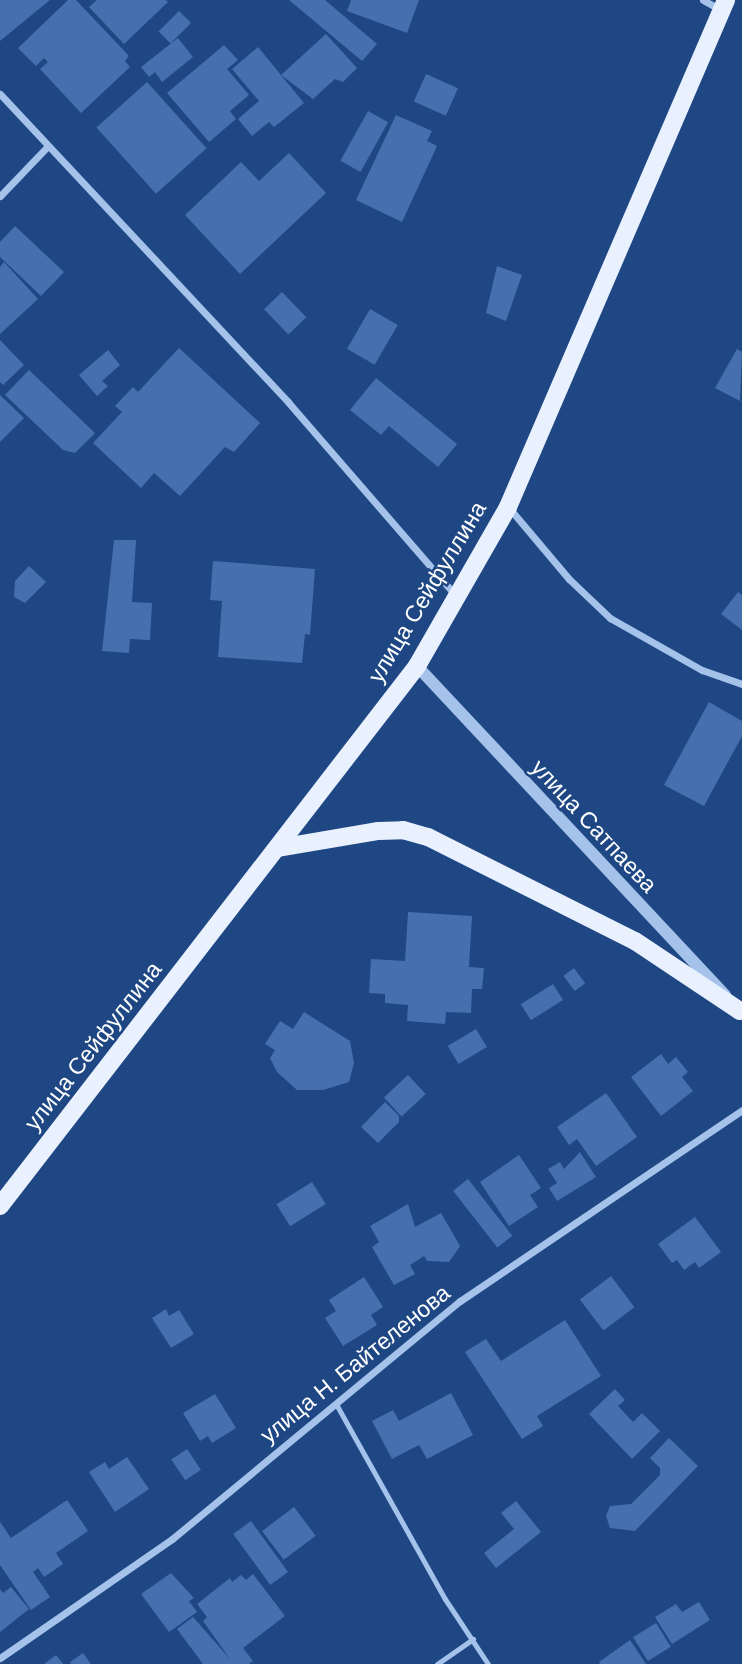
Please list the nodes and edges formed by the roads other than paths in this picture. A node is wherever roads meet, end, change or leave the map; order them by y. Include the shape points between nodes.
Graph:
1 (703, 0) edge
2 (724, 5) edge
3 (0, 94) edge
4 (48, 146) junction
5 (0, 196) edge
6 (508, 507) junction
7 (457, 597) junction
8 (417, 666) junction
9 (742, 684) edge
10 (278, 848) junction
11 (741, 1012) edge
12 (742, 1110) edge
13 (0, 1206) edge
14 (336, 1404) junction
15 (473, 1639) junction
16 (0, 1658) edge
17 (437, 1664) edge
18 (488, 1664) edge

1 - 2 street
2 - 6 main road, улица Сейфуллина
3 - 4 street
4 - 5 street
4 - 7 street via 288,402
6 - 7 main road, улица Сейфуллина
6 - 9 street via 569,579 610,618 702,670
7 - 8 main road, улица Сейфуллина
8 - 10 main road, улица Сейфуллина
8 - 11 street, улица Сатпаева
10 - 11 main road via 379,831 403,830 428,837 635,940
10 - 13 main road, улица Сейфуллина
12 - 14 street, улица Н. Байтеленова via 460,1301
14 - 15 lane
14 - 16 street, улица Н. Байтеленова via 172,1539
15 - 17 lane
15 - 18 lane

